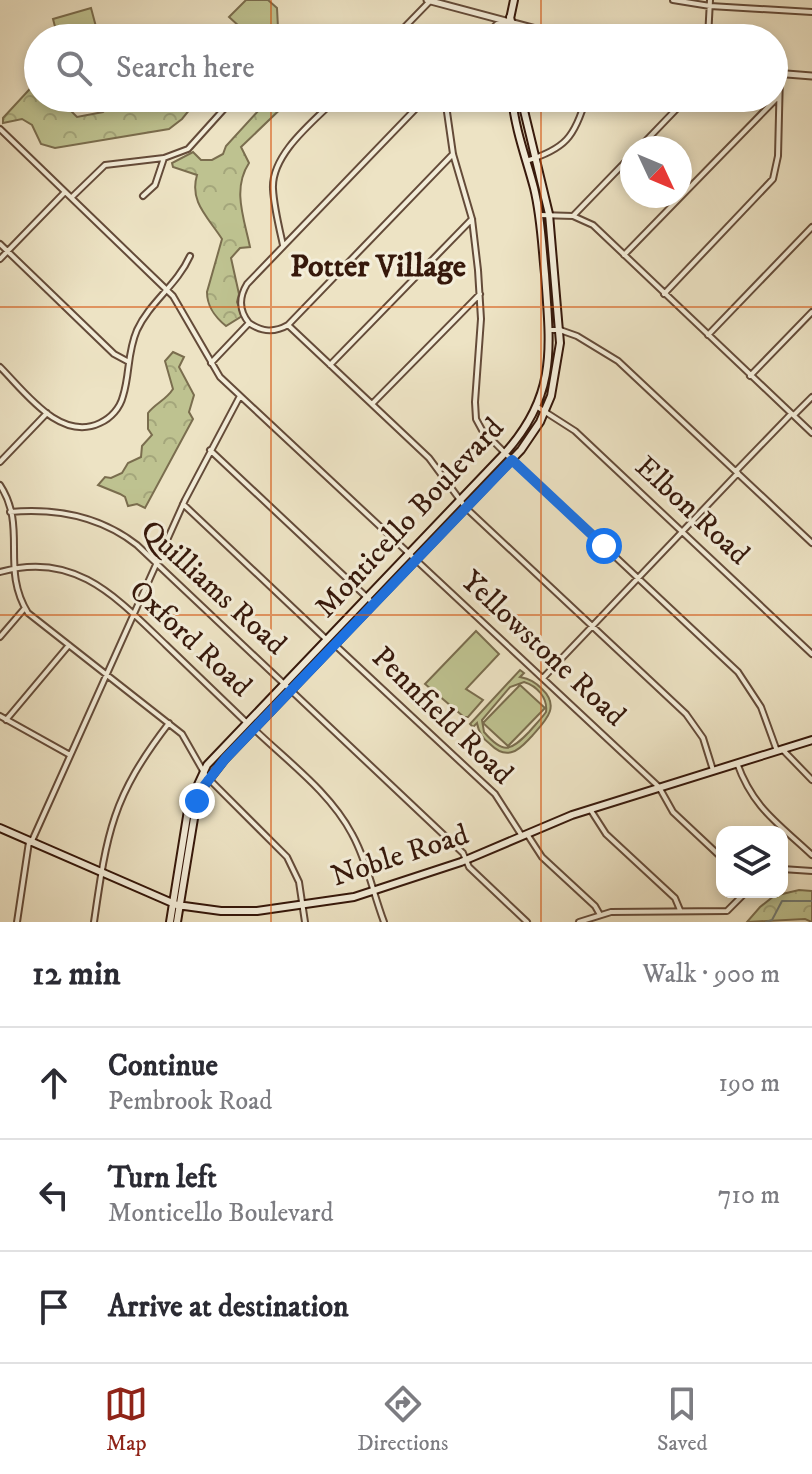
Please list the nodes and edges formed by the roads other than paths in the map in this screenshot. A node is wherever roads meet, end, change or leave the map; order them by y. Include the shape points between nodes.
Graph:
1 (429, 0) edge
2 (514, 0) edge
3 (673, 0) edge
4 (710, 3) edge
5 (812, 12) edge
6 (510, 20) junction
7 (407, 24) edge
8 (497, 24) edge
9 (509, 24) edge
10 (511, 24) edge
11 (523, 24) edge
12 (709, 24) edge
13 (788, 75) edge
14 (812, 76) edge
15 (222, 112) edge
16 (324, 112) edge
17 (412, 112) edge
18 (447, 112) edge
19 (513, 112) edge
20 (524, 112) edge
21 (582, 112) edge
22 (674, 112) edge
23 (764, 112) edge
24 (779, 112) edge
25 (0, 129) edge
26 (651, 136) edge
27 (453, 154) junction
28 (164, 158) junction
29 (535, 158) junction
30 (526, 161) junction
31 (620, 167) edge
32 (65, 192) junction
33 (143, 196) dead end
34 (72, 197) junction
35 (549, 214) junction
36 (539, 215) junction
37 (573, 216) junction
38 (472, 219) junction
39 (812, 227) edge
40 (0, 244) edge
41 (283, 245) junction
42 (7, 251) junction
43 (624, 255) junction
44 (190, 256) dead end
45 (0, 259) edge
46 (167, 290) junction
47 (480, 294) junction
48 (664, 294) junction
49 (812, 312) edge
50 (249, 323) junction
51 (288, 325) junction
52 (550, 330) junction
53 (560, 330) junction
54 (708, 335) junction
55 (127, 361) junction
56 (211, 363) junction
57 (330, 365) junction
58 (0, 367) edge
59 (750, 376) junction
60 (240, 396) junction
61 (812, 397) edge
62 (372, 404) junction
63 (536, 406) junction
64 (545, 410) junction
65 (47, 413) junction
66 (792, 415) junction
67 (812, 433) edge
68 (210, 450) junction
69 (508, 457) junction
70 (0, 462) edge
71 (737, 472) junction
72 (0, 485) edge
73 (183, 504) junction
74 (463, 504) junction
75 (10, 512) junction
76 (682, 532) junction
77 (7, 534) dead end
78 (812, 543) edge
79 (409, 553) junction
80 (416, 560) junction
81 (157, 562) junction
82 (3, 571) edge
83 (638, 578) junction
84 (12, 594) dead end
85 (367, 597) junction
86 (374, 604) junction
87 (24, 609) junction
88 (133, 614) junction
89 (592, 626) junction
90 (0, 637) edge
91 (326, 639) junction
92 (335, 644) junction
93 (69, 645) junction
94 (812, 654) edge
95 (106, 674) junction
96 (543, 678) junction
97 (284, 683) junction
98 (291, 690) junction
99 (0, 716) edge
100 (6, 720) junction
101 (247, 722) junction
102 (169, 723) junction
103 (254, 729) junction
104 (812, 740) edge
105 (779, 750) junction
106 (70, 755) junction
107 (737, 763) junction
108 (713, 770) junction
109 (205, 776) junction
110 (812, 780) edge
111 (659, 787) junction
112 (590, 809) junction
113 (0, 828) edge
114 (524, 835) junction
115 (30, 842) junction
116 (716, 852) edge
117 (812, 855) edge
118 (466, 860) junction
119 (788, 869) edge
120 (812, 871) edge
121 (101, 873) junction
122 (374, 890) junction
123 (740, 898) edge
124 (176, 904) junction
125 (303, 905) junction
126 (680, 910) junction
127 (599, 913) junction
128 (17, 922) edge
129 (94, 922) edge
130 (170, 922) edge
131 (177, 922) edge
132 (305, 922) edge
133 (384, 922) edge
134 (527, 922) edge
135 (579, 922) edge

1 - 6 street
1 - 7 street
2 - 6 main road
3 - 4 street
4 - 5 street
4 - 12 street
6 - 8 street
6 - 9 main road
6 - 10 main road
6 - 11 street
13 - 14 street
15 - 28 street via 194,143
16 - 41 street via 275,169 273,190
17 - 41 street
18 - 27 street
19 - 30 main road, Monticello Boulevard
20 - 29 main road, Monticello Boulevard
21 - 29 street via 569,139
22 - 26 street
23 - 43 street
24 - 48 street via 773,179
25 - 32 street, Yellowstone Road
27 - 38 street
27 - 51 street
28 - 33 street via 155,185
28 - 34 street via 105,165
29 - 30 street
29 - 35 main road, Monticello Boulevard
30 - 36 main road, Monticello Boulevard
31 - 37 street
32 - 34 street, Yellowstone Road
32 - 42 street
34 - 46 street, Yellowstone Road
35 - 36 street
35 - 37 street
35 - 53 main road, Monticello Boulevard
36 - 52 main road, Monticello Boulevard
37 - 43 street via 593,225
38 - 47 street
38 - 57 street
39 - 54 street
40 - 42 street
41 - 50 street via 243,290 241,307
42 - 45 street
42 - 55 street
43 - 48 street
44 - 46 street
46 - 55 street via 142,320
46 - 56 street, Yellowstone Road
47 - 62 street
47 - 69 street via 476,419
48 - 54 street
49 - 59 street
50 - 51 street via 269,330
50 - 56 street
51 - 57 street
52 - 53 street
52 - 63 main road, Monticello Boulevard via 548,369
53 - 64 main road, Monticello Boulevard via 556,379
53 - 71 street via 618,361
54 - 59 street
55 - 65 street via 123,399 107,420 73,427
56 - 60 street, Yellowstone Road
57 - 62 street
58 - 65 street
59 - 66 street
60 - 68 street
60 - 79 street, Yellowstone Road
61 - 66 street
62 - 74 street via 433,461
63 - 64 street, Elbon Road
63 - 69 main road, Monticello Boulevard
64 - 69 main road, Monticello Boulevard via 532,435
64 - 76 street, Elbon Road via 575,431
65 - 70 street
66 - 67 street
66 - 71 street
68 - 73 street
68 - 85 street
69 - 74 main road, Monticello Boulevard
69 - 83 street
71 - 76 street
71 - 78 street
72 - 75 street
73 - 81 street
73 - 91 street, Pennfield Road
74 - 79 main road, Monticello Boulevard
74 - 80 main road, Monticello Boulevard
74 - 89 street
75 - 77 street
75 - 81 street, Quilliams Road via 51,511 96,521 127,537
76 - 83 street
76 - 94 street, Elbon Road
79 - 80 street, Yellowstone Road
79 - 85 main road, Monticello Boulevard
80 - 86 main road, Monticello Boulevard
80 - 96 street, Yellowstone Road
81 - 88 street
81 - 97 street, Quilliams Road
82 - 88 street, Oxford Road via 31,566 69,571 100,585
83 - 89 street
83 - 105 street via 744,679
84 - 87 street
85 - 86 street
85 - 91 main road, Monticello Boulevard
86 - 92 main road, Monticello Boulevard
87 - 90 street
87 - 93 street
88 - 95 street
88 - 101 street, Oxford Road
89 - 96 street
89 - 108 street via 689,717 703,738
91 - 92 street, Pennfield Road
91 - 97 main road, Monticello Boulevard
92 - 98 main road, Monticello Boulevard
92 - 114 street, Pennfield Road via 490,789
93 - 95 street
93 - 100 street
95 - 102 street
95 - 106 street
96 - 111 street, Yellowstone Road
97 - 98 street, Quilliams Road
97 - 101 main road, Monticello Boulevard
98 - 103 main road, Monticello Boulevard
98 - 118 street, Quilliams Road
99 - 100 street
100 - 106 street
101 - 103 street, Oxford Road
101 - 109 main road, Monticello Boulevard
102 - 109 street via 186,739
102 - 121 street via 122,795
103 - 109 main road, Monticello Boulevard
103 - 122 street, Oxford Road via 340,814
104 - 105 main road, Noble Road
105 - 107 main road, Noble Road
105 - 110 street
106 - 115 street
107 - 108 main road, Noble Road
107 - 117 street via 753,798
108 - 111 main road, Noble Road
109 - 124 main road, Monticello Boulevard via 189,804
109 - 125 street via 287,857
111 - 112 main road, Noble Road
111 - 116 street, Yellowstone Road via 676,815
112 - 114 main road, Noble Road
112 - 126 street via 606,834 675,898
113 - 115 main road, Noble Road
114 - 118 main road, Noble Road
114 - 127 street, Pennfield Road
115 - 121 main road, Noble Road
115 - 128 street
118 - 122 main road, Noble Road
118 - 134 street, Quilliams Road
119 - 120 street
121 - 124 main road, Noble Road
121 - 129 street
122 - 125 main road, Noble Road
122 - 133 street, Oxford Road
123 - 126 street via 728,910
124 - 125 main road, Noble Road via 244,912
124 - 130 main road, Monticello Boulevard
124 - 131 main road, Monticello Boulevard
125 - 132 street
126 - 127 street
127 - 135 street

